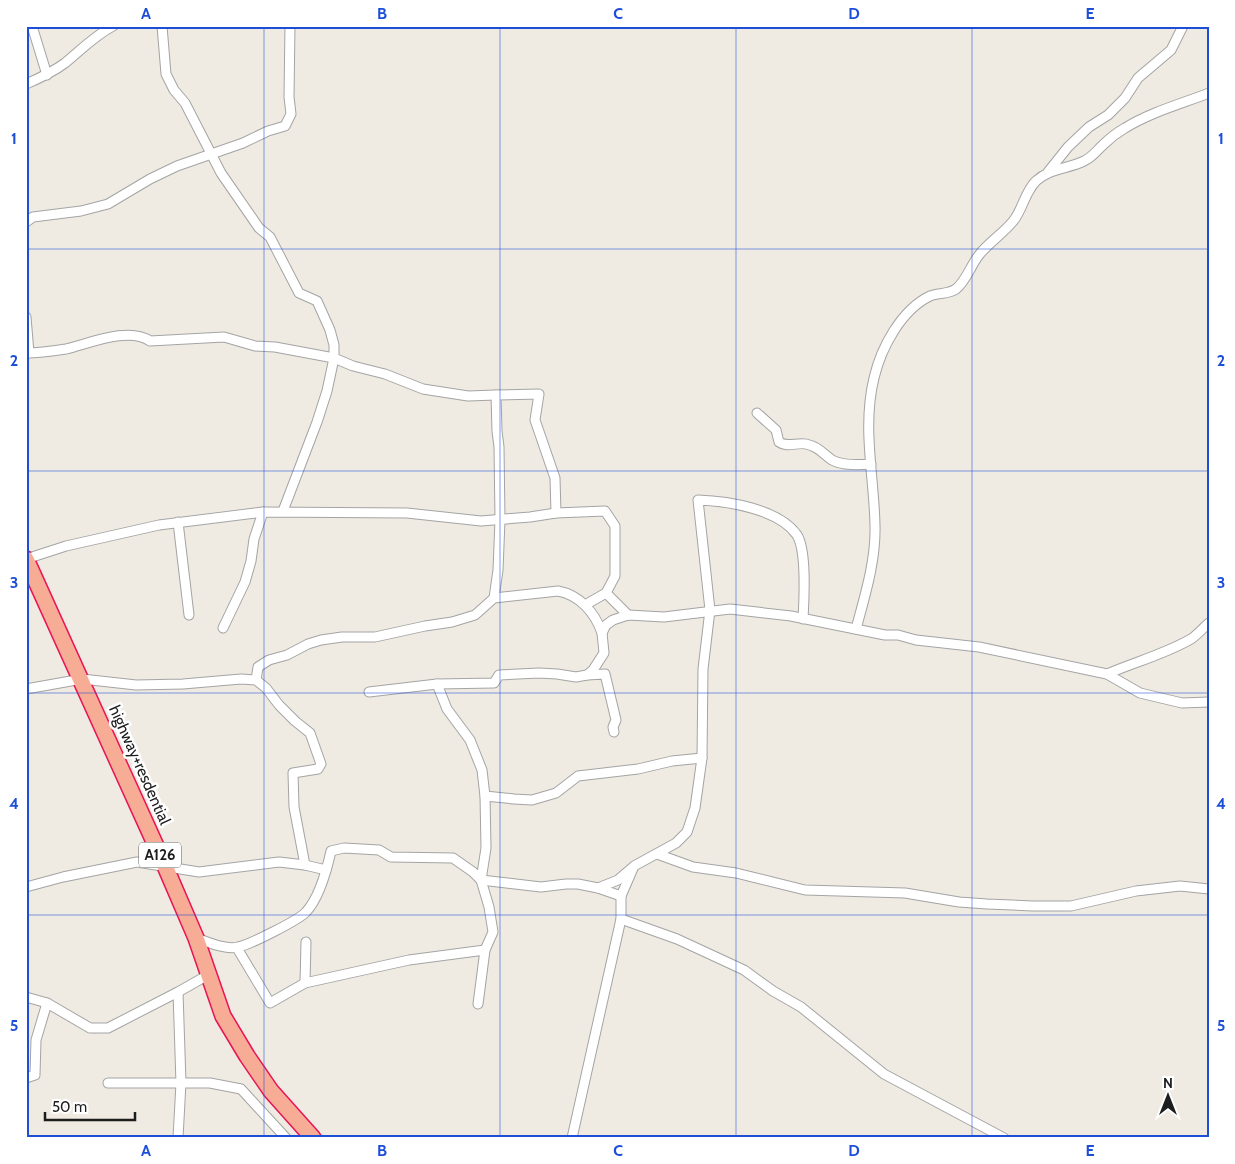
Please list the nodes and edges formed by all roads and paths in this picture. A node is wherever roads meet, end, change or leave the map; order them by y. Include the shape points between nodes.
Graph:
1 (32, 26) edge
2 (113, 26) edge
3 (162, 26) edge
4 (1183, 26) edge
5 (292, 28) edge
6 (47, 75) junction
7 (26, 84) edge
8 (1209, 93) edge
9 (211, 154) junction
10 (1048, 172) junction
11 (26, 222) edge
12 (26, 317) edge
13 (28, 353) edge
14 (334, 358) junction
15 (496, 395) junction
16 (757, 412) dead end
17 (871, 464) junction
18 (283, 511) junction
19 (263, 512) junction
20 (556, 513) junction
21 (500, 520) junction
22 (178, 522) junction
23 (26, 559) edge
24 (606, 593) junction
25 (494, 598) junction
26 (585, 605) junction
27 (710, 610) junction
28 (189, 615) dead end
29 (628, 615) junction
30 (803, 619) junction
31 (1209, 623) edge
32 (223, 628) dead end
33 (856, 629) junction
34 (602, 633) junction
35 (1107, 674) junction
36 (587, 675) junction
37 (82, 679) junction
38 (256, 680) junction
39 (436, 684) junction
40 (26, 689) edge
41 (369, 692) dead end
42 (1209, 702) edge
43 (614, 732) dead end
44 (702, 758) junction
45 (485, 796) junction
46 (657, 854) junction
47 (305, 865) junction
48 (165, 866) junction
49 (634, 866) junction
50 (326, 870) junction
51 (481, 880) junction
52 (26, 887) edge
53 (598, 888) junction
54 (1209, 889) edge
55 (620, 896) junction
56 (621, 919) junction
57 (196, 938) junction
58 (306, 942) dead end
59 (237, 948) junction
60 (485, 950) junction
61 (208, 975) junction
62 (305, 983) junction
63 (178, 992) junction
64 (26, 997) edge
65 (47, 1003) junction
66 (478, 1004) dead end
67 (26, 1078) edge
68 (108, 1083) dead end
69 (181, 1083) junction
70 (178, 1138) edge
71 (286, 1138) edge
72 (313, 1138) edge
73 (572, 1138) edge
74 (1004, 1138) edge

1 - 6 street
2 - 6 street
3 - 9 street via 166,74
4 - 10 street via 1171,50 1138,78 1108,115 1068,147
5 - 9 street via 291,114 285,126
6 - 7 street
8 - 10 street via 1125,128 1084,162
9 - 11 street via 150,179 108,204 33,217
9 - 14 street via 259,228 270,237 299,293 317,301 330,330
10 - 17 street via 1035,182 1015,219 980,254 955,290 931,296 912,308 899,325 884,350 874,379 868,430
12 - 13 street
13 - 14 street via 66,349 112,336 142,335 150,341 224,337 256,346
14 - 15 street via 423,388 468,396
14 - 18 street via 327,391
15 - 20 street via 539,394 536,420 555,478
15 - 21 street
16 - 17 street via 776,430 779,442 783,444 804,443 820,449 834,461
17 - 33 street via 874,555
18 - 19 street
18 - 21 street via 407,513
19 - 22 street
19 - 32 street via 245,582
20 - 21 street
20 - 24 street via 605,511 615,526 614,576
21 - 25 street
22 - 23 street via 74,544
22 - 28 street
23 - 37 highway, highway+resdential / A126
24 - 26 street
24 - 29 street
25 - 26 street via 558,591 568,593
25 - 38 street via 475,616 452,622 375,637 342,637 308,644 269,660 258,668
26 - 34 street via 598,621
27 - 29 street via 664,617
27 - 30 street via 730,609
27 - 30 street via 698,500 718,500 764,512 798,536 805,591
27 - 44 street via 703,670
29 - 34 street via 613,620
30 - 33 street
31 - 35 street via 1182,644
33 - 35 street via 979,647
34 - 36 street via 604,653
35 - 42 street via 1140,693 1182,703
36 - 39 street via 500,675 494,683
36 - 43 street via 605,674 616,720
37 - 38 street via 136,684
37 - 40 street
37 - 48 highway, highway+resdential / A126
38 - 47 street via 310,733 321,764 318,768 293,773 294,807
39 - 41 street
39 - 45 street via 447,709 470,740 482,770
44 - 45 street via 578,776 556,793 532,800
44 - 46 street via 695,808 687,832
45 - 51 street via 486,848
46 - 49 street
46 - 54 street via 693,867 736,872 804,890 905,893 987,904 1072,906 1145,890 1180,886
47 - 48 street via 279,862 199,872
47 - 50 street
48 - 52 street via 137,862 63,876
48 - 57 highway, highway+resdential / A126
49 - 53 street via 618,880
49 - 55 street
50 - 51 street via 331,851 344,848 378,850 391,857 453,858
50 - 59 street via 306,913
51 - 53 street via 541,887 566,884
51 - 60 street via 493,932
53 - 55 street
55 - 56 street
56 - 73 street
56 - 74 street via 744,970 801,1007 884,1074
57 - 59 street
57 - 61 highway, highway+resdential / A126
58 - 62 street
59 - 62 street via 270,1003
60 - 62 street via 409,960
60 - 66 street
61 - 63 street
61 - 72 highway, highway+resdential / A126 via 223,1016 247,1056 271,1090
63 - 65 street via 108,1028 90,1028
63 - 69 street
64 - 65 street
65 - 67 street via 36,1040 35,1075
68 - 69 street
69 - 70 street
69 - 71 street via 210,1083 241,1089

